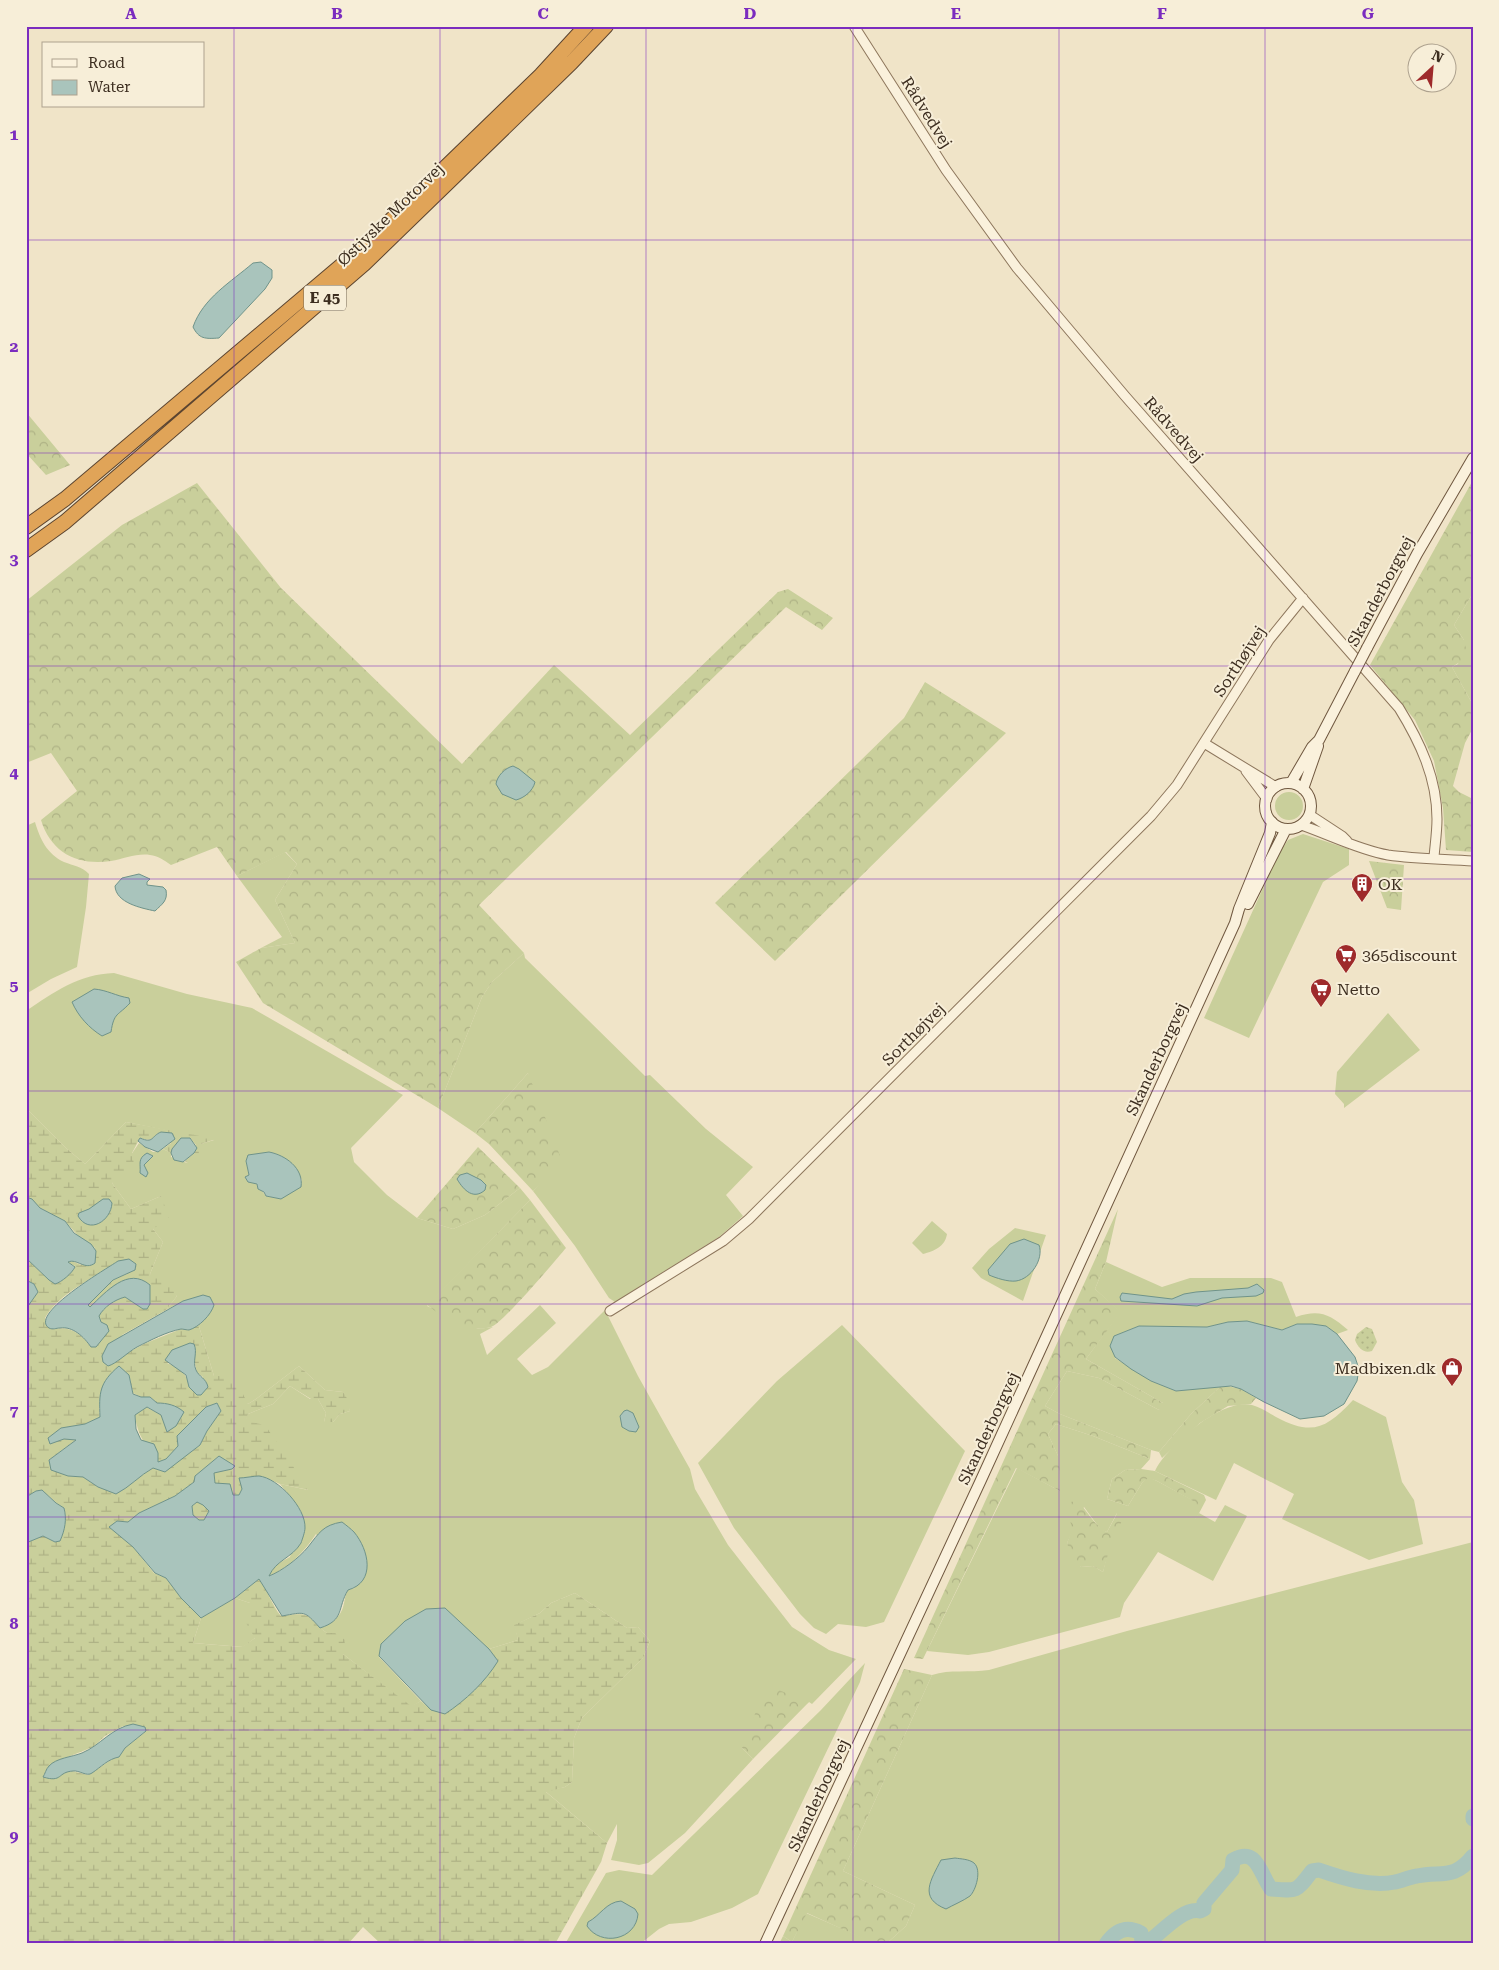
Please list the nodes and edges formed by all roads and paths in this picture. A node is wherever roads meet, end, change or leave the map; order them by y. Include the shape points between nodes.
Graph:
1 (586, 26) edge
2 (606, 26) edge
3 (854, 26) edge
4 (1473, 458) edge
5 (26, 527) edge
6 (26, 550) edge
7 (1304, 598) junction
8 (1319, 740) junction
9 (1204, 743) junction
10 (1242, 767) junction
11 (1291, 783) junction
12 (1276, 787) junction
13 (1303, 788) junction
14 (1266, 799) junction
15 (1310, 815) junction
16 (1272, 822) junction
17 (1300, 825) junction
18 (1286, 829) junction
19 (1347, 841) junction
20 (1434, 858) junction
21 (1473, 861) edge
22 (1235, 923) junction
23 (610, 1311) dead end
24 (765, 1944) edge

1 - 5 highway, Østjyske Motorvej / E 45 via 541,75 361,248 65,499
2 - 6 highway, Østjyske Motorvej / E 45 via 571,64 364,264 65,522
3 - 7 street, Rådvedvej via 946,170 1017,268 1125,396
4 - 8 main road, Skanderborgvej, bridge via 1417,554
7 - 9 street, Sorthøjvej via 1269,640
7 - 20 street, Rådvedvej via 1399,708 1414,733 1434,790 1437,818
8 - 11 main road, Skanderborgvej
8 - 13 main road, Skanderborgvej
9 - 10 street
9 - 23 street, Sorthøjvej via 1177,785 1151,816 749,1219 723,1241
10 - 12 street
10 - 14 street
11 - 12 main road
11 - 13 main road
12 - 14 main road
13 - 15 main road via 1311,801
14 - 16 main road via 1266,812
15 - 17 main road
15 - 19 street
16 - 18 main road
16 - 22 main road, Skanderborgvej
17 - 18 main road
17 - 19 street via 1339,841
18 - 22 main road, Skanderborgvej
19 - 20 street via 1387,855
20 - 21 street
22 - 24 main road, Skanderborgvej

